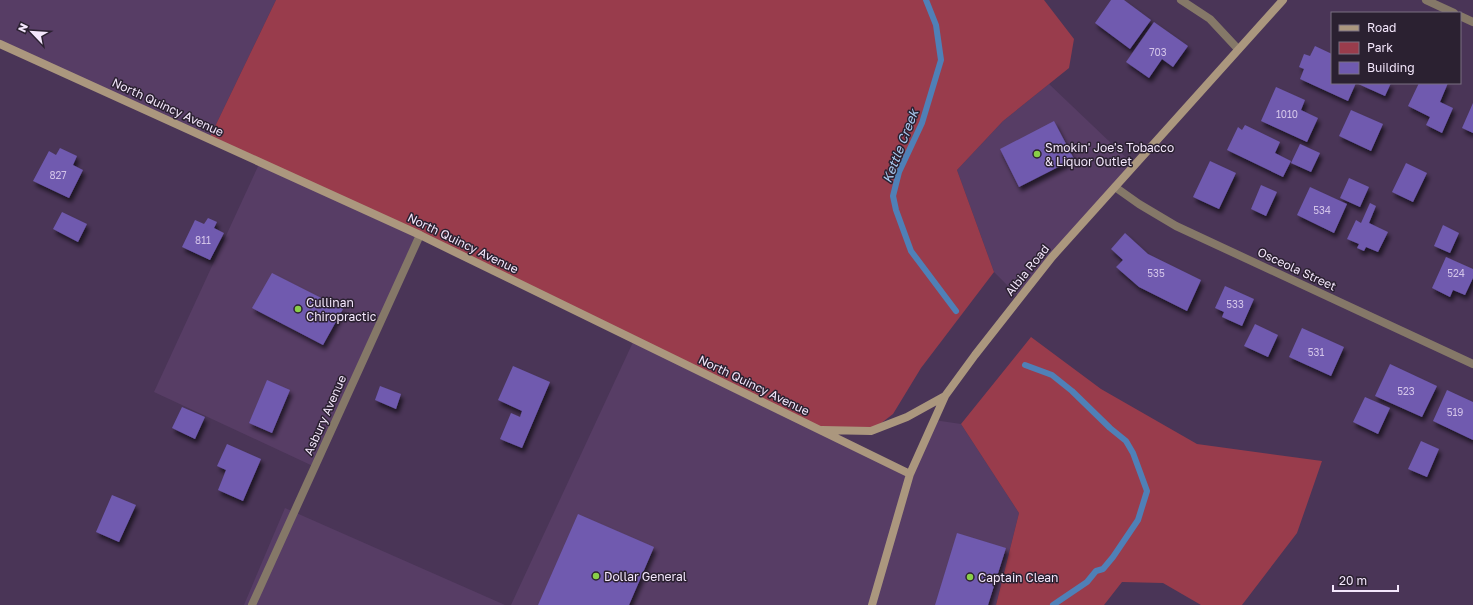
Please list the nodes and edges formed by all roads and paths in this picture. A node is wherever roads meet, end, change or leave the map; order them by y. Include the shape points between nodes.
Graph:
1 (1181, 0) edge
2 (1283, 0) edge
3 (1426, 0) edge
4 (1452, 12) edge
5 (1461, 16) edge
6 (1473, 22) edge
7 (0, 44) edge
8 (1238, 49) junction
9 (1115, 187) junction
10 (420, 236) junction
11 (1473, 364) edge
12 (945, 396) junction
13 (819, 430) junction
14 (910, 474) junction
15 (252, 605) edge
16 (872, 605) edge

1 - 8 street via 1210,19
2 - 8 main road, Albia Road
3 - 4 street
5 - 6 street
7 - 10 main road, North Quincy Avenue
8 - 9 main road, Albia Road
9 - 11 street, Osceola Street via 1176,226
9 - 12 main road, Albia Road via 1052,257
10 - 13 main road, North Quincy Avenue
10 - 15 street, Asbury Avenue
12 - 13 main road via 907,417 871,431
12 - 14 main road, Albia Road
13 - 14 main road, North Quincy Avenue
14 - 16 main road, Albia Road

